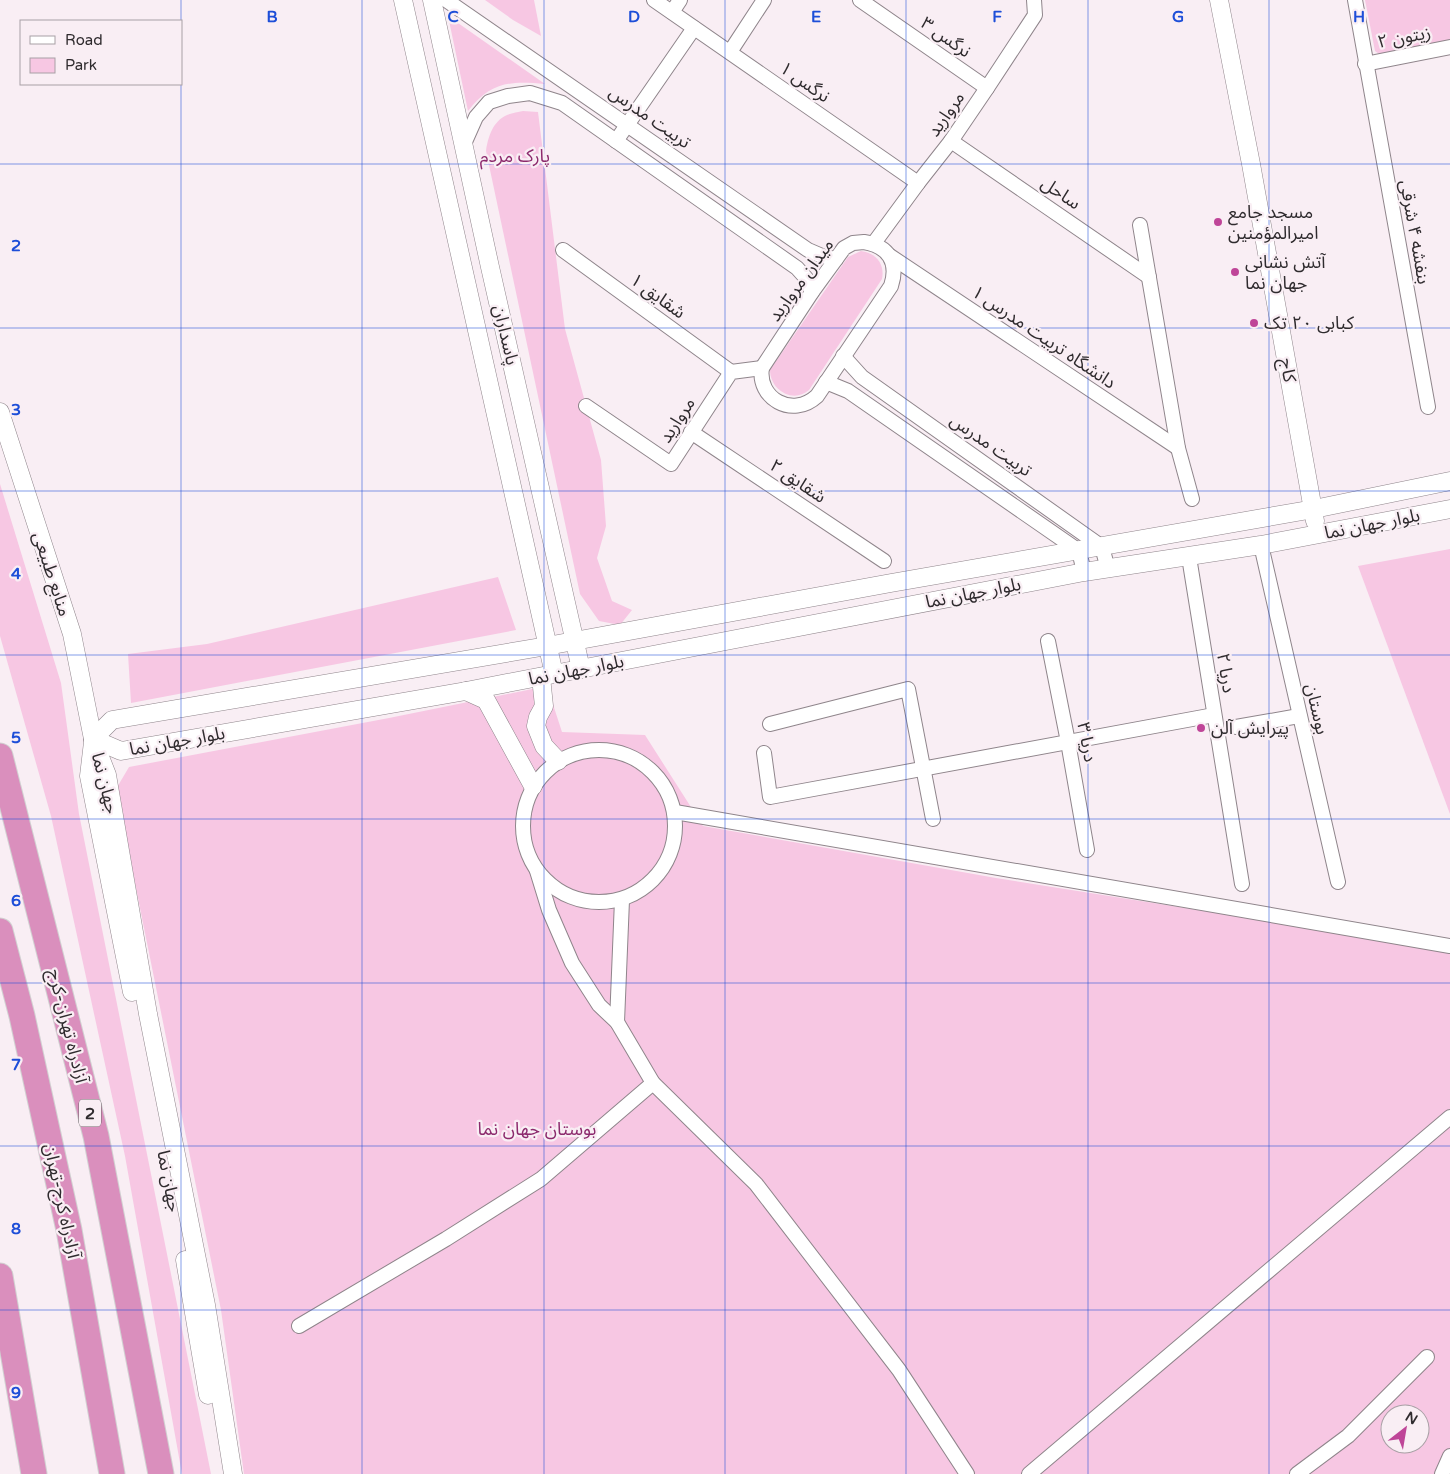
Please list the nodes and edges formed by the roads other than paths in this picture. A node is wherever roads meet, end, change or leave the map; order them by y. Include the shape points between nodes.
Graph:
1 (403, 0) edge
2 (432, 0) edge
3 (446, 0) edge
4 (654, 0) edge
5 (680, 0) edge
6 (764, 0) edge
7 (860, 0) edge
8 (1034, 0) edge
9 (1219, 0) edge
10 (1355, 0) edge
11 (672, 12) junction
12 (694, 28) junction
13 (1450, 47) edge
14 (730, 52) junction
15 (1365, 64) junction
16 (987, 88) junction
17 (628, 124) junction
18 (616, 141) junction
19 (951, 141) junction
20 (464, 144) junction
21 (918, 184) junction
22 (1140, 224) dead end
23 (874, 244) junction
24 (563, 250) dead end
25 (890, 256) junction
26 (836, 259) junction
27 (490, 267) junction
28 (464, 270) junction
29 (1149, 277) junction
30 (812, 292) junction
31 (843, 356) junction
32 (762, 368) junction
33 (730, 372) junction
34 (826, 382) junction
35 (586, 406) dead end
36 (1428, 407) dead end
37 (0, 412) edge
38 (692, 432) junction
39 (1178, 448) junction
40 (1450, 481) edge
41 (1192, 499) dead end
42 (1314, 509) junction
43 (1450, 509) edge
44 (1318, 534) junction
45 (1261, 545) junction
46 (1102, 546) junction
47 (1079, 551) junction
48 (1188, 557) junction
49 (884, 560) dead end
50 (1108, 569) junction
51 (1084, 572) junction
52 (574, 641) junction
53 (1048, 642) dead end
54 (548, 646) junction
55 (581, 669) junction
56 (548, 676) junction
57 (466, 691) junction
58 (1214, 715) junction
59 (1300, 716) junction
60 (770, 724) dead end
61 (1236, 727) dead end
62 (93, 739) junction
63 (1068, 742) junction
64 (764, 753) dead end
65 (0, 756) edge
66 (558, 761) junction
67 (923, 769) junction
68 (534, 786) junction
69 (674, 812) junction
70 (933, 819) dead end
71 (1088, 850) dead end
72 (536, 871) junction
73 (1338, 882) dead end
74 (1242, 884) dead end
75 (622, 900) junction
76 (0, 931) edge
77 (1450, 946) edge
78 (617, 1022) junction
79 (654, 1084) junction
80 (1450, 1117) edge
81 (0, 1276) edge
82 (299, 1326) dead end
83 (1428, 1357) dead end
84 (1450, 1456) edge
85 (34, 1474) edge
86 (112, 1474) edge
87 (161, 1474) edge
88 (221, 1474) edge
89 (233, 1474) edge
90 (968, 1474) edge
91 (1030, 1474) edge
92 (1297, 1474) edge
93 (1442, 1474) edge

1 - 28 street, پاسداران
2 - 20 street, پاسداران
3 - 17 street, تربیت مدرس
4 - 11 street, نرگس ۱
5 - 11 street
6 - 14 street
7 - 16 street, نرگس ۳
8 - 16 street, مروارید via 1035,15
9 - 42 street, کاج
10 - 15 street, بنفشه ۴ شرقی
11 - 12 street, نرگس ۱
12 - 14 street, نرگس ۱
12 - 17 street
13 - 15 street, زیتون ۲
14 - 21 street, نرگس ۱
15 - 36 street, بنفشه ۴ شرقی
16 - 19 street, مروارید
17 - 18 street
17 - 26 street, تربیت مدرس via 808,250
18 - 20 street via 562,103 530,93 489,102 476,117
18 - 30 street via 797,268
19 - 21 street, مروارید
19 - 29 street, ساحل
20 - 27 street, پاسداران
21 - 23 street, مروارید
22 - 29 street
23 - 25 street
23 - 26 street, میدان مروارید via 853,244 844,248
24 - 33 street, شقایق ۱
25 - 31 street via 894,266 891,286
25 - 39 street, ۱ دانشگاه تربیت مدرس
26 - 30 street, میدان مروارید
27 - 28 street
27 - 52 street, پاسداران
28 - 54 street, پاسداران
29 - 39 street
30 - 32 street, میدان مروارید
31 - 34 street
31 - 46 street, تربیت مدرس via 862,377
32 - 33 street
32 - 34 street via 760,377 769,393 792,407 810,402
33 - 38 street, مروارید
34 - 47 street, تربیت مدرس via 848,391
35 - 38 street, مروارید via 671,464
37 - 62 street, منابع طبیعی via 72,634
38 - 49 street, شقایق ۲
39 - 41 street
40 - 42 street, بلوار جهان نما
42 - 44 street, کاج
42 - 46 street, بلوار جهان نما
43 - 44 street, بلوار جهان نما
44 - 45 street, بلوار جهان نما
45 - 48 street, بلوار جهان نما
45 - 59 street, بوستان
46 - 47 street, بلوار جهان نما
46 - 50 street
47 - 51 street
47 - 52 street, بلوار جهان نما
48 - 50 street, بلوار جهان نما
48 - 58 street, دریا ۲
50 - 51 street, بلوار جهان نما
51 - 55 street, بلوار جهان نما
52 - 54 street, بلوار جهان نما
52 - 55 street, پاسداران
53 - 63 street, دریا ۳
54 - 56 street, پاسداران
54 - 62 street, بلوار جهان نما via 112,720
55 - 56 street, بلوار جهان نما
56 - 57 street, بلوار جهان نما
56 - 66 street, پاسداران via 544,706 536,726 544,746
57 - 62 street, بلوار جهان نما via 121,751
57 - 68 street via 486,700
58 - 63 street
58 - 74 street, دریا ۲
59 - 61 street
59 - 73 street, بوستان
60 - 67 street via 908,689
62 - 88 street, جهان نما via 89,776 187,1268
62 - 89 street, جهان نما via 107,776 148,1014 206,1306
63 - 67 street
63 - 71 street, دریا ۳
64 - 67 street via 770,797
65 - 87 highway, آزادراه تهران-کرج / 2 via 96,1136
66 - 68 street
66 - 69 street via 578,752 620,752 656,774 668,792
67 - 70 street
68 - 72 street via 524,806 522,829 526,851
69 - 75 street via 675,834 670,856 659,875 642,890
69 - 77 street
72 - 75 street via 554,888 575,899 599,903
72 - 78 street via 572,963 600,1005
75 - 78 street
76 - 86 highway, آزادراه کرج-تهران via 69,1230
78 - 79 street
79 - 82 street via 541,1180
79 - 90 street via 756,1184 899,1370
80 - 91 street
81 - 85 highway
83 - 92 street via 1348,1436
84 - 93 street

